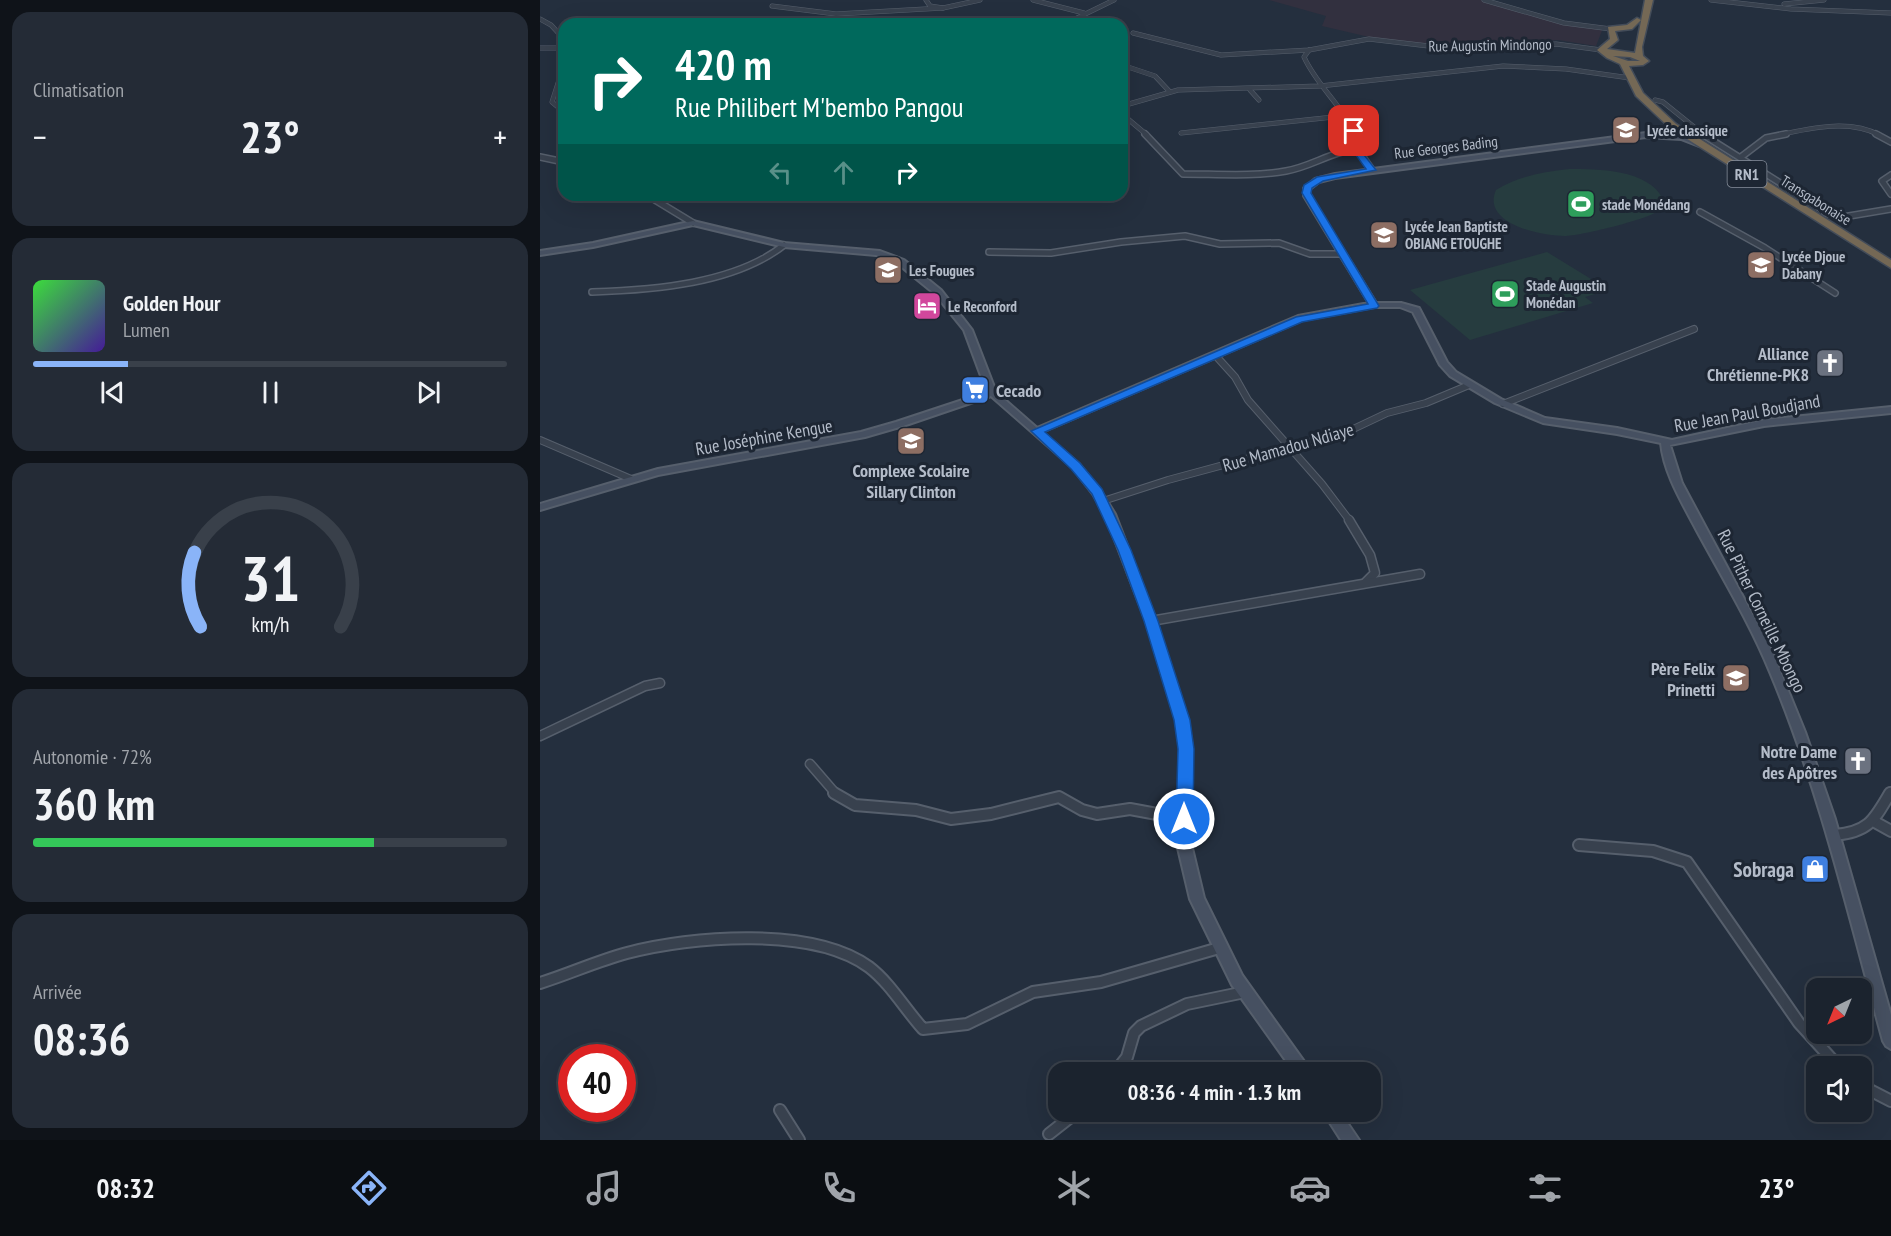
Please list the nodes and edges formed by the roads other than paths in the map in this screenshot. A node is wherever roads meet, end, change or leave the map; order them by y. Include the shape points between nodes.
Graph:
1 (926, 0) edge
2 (980, 0) edge
3 (1033, 0) edge
4 (1114, 0) edge
5 (1484, 0) edge
6 (1641, 0) edge
7 (1649, 0) edge
8 (1705, 0) edge
9 (1711, 0) edge
10 (1824, 0) edge
11 (772, 6) dead end
12 (943, 8) junction
13 (1891, 13) edge
14 (1084, 14) junction
15 (1077, 18) edge
16 (540, 19) edge
17 (1637, 20) junction
18 (1611, 28) junction
19 (558, 32) edge
20 (1133, 33) dead end
21 (540, 48) edge
22 (558, 48) edge
23 (1309, 50) junction
24 (1600, 50) junction
25 (1623, 58) junction
26 (1638, 61) junction
27 (1128, 66) edge
28 (1630, 78) junction
29 (558, 83) edge
30 (1320, 86) junction
31 (1250, 90) junction
32 (1170, 92) junction
33 (1259, 100) dead end
34 (1654, 100) junction
35 (1128, 104) edge
36 (558, 107) edge
37 (1343, 116) junction
38 (1661, 116) junction
39 (1128, 119) edge
40 (1181, 133) dead end
41 (1656, 135) junction
42 (1891, 142) edge
43 (1358, 149) junction
44 (1710, 150) junction
45 (540, 157) edge
46 (1741, 157) junction
47 (558, 161) edge
48 (1372, 170) junction
49 (1891, 175) edge
50 (1779, 184) junction
51 (1891, 194) edge
52 (656, 201) edge
53 (1891, 209) edge
54 (1817, 211) junction
55 (1700, 212) dead end
56 (1828, 213) junction
57 (693, 223) junction
58 (784, 245) junction
59 (989, 252) dead end
60 (540, 253) edge
61 (1341, 254) junction
62 (1891, 257) edge
63 (1891, 265) edge
64 (592, 292) dead end
65 (1834, 293) dead end
66 (1374, 306) junction
67 (1694, 329) dead end
68 (1216, 356) junction
69 (1469, 385) junction
70 (992, 393) junction
71 (1503, 404) junction
72 (1891, 410) edge
73 (1037, 431) junction
74 (540, 440) edge
75 (1665, 444) junction
76 (1290, 447) junction
77 (631, 479) junction
78 (1103, 501) junction
79 (540, 507) edge
80 (1420, 574) dead end
81 (1366, 582) junction
82 (1151, 621) junction
83 (660, 683) dead end
84 (540, 736) edge
85 (810, 764) dead end
86 (1891, 792) edge
87 (1184, 819) junction
88 (1873, 821) junction
89 (1891, 831) edge
90 (1835, 835) junction
91 (1579, 845) dead end
92 (1219, 948) junction
93 (540, 983) edge
94 (1245, 992) junction
95 (1891, 1041) edge
96 (1829, 1056) edge
97 (1123, 1062) edge
98 (1296, 1062) edge
99 (1872, 1091) edge
100 (1891, 1101) edge
101 (780, 1110) dead end
102 (1064, 1122) edge
103 (1338, 1122) edge
104 (1049, 1134) dead end
105 (799, 1140) edge
106 (1351, 1140) edge

1 - 12 street via 930,6
2 - 12 street
3 - 14 street
4 - 14 street
5 - 18 street via 1564,23
6 - 17 highway
7 - 26 highway, Transgabonaise / RN1
8 - 9 street
9 - 10 street via 1782,4
9 - 13 street via 1791,9
11 - 12 street via 848,16
14 - 15 street
16 - 19 street
17 - 18 highway via 1628,27
17 - 25 highway
18 - 24 highway via 1614,40
20 - 23 street, Rue Augustin Mindongo via 1221,55
21 - 22 street
23 - 24 street, Rue Augustin Mindongo via 1364,39 1454,49 1556,44
23 - 30 street via 1304,59
24 - 25 highway
25 - 26 highway
25 - 28 highway, Transgabonaise / RN1
26 - 34 highway, Transgabonaise / RN1 via 1640,80
27 - 32 street via 1154,73
28 - 30 street via 1503,66
28 - 38 highway, Transgabonaise / RN1
29 - 36 street via 552,102
30 - 31 street
30 - 37 street
31 - 32 street
31 - 33 street
32 - 35 street
34 - 46 street via 1664,102 1689,124
34 - 50 highway, Transgabonaise / RN1 via 1682,125
37 - 40 street
37 - 43 street via 1354,131
38 - 41 street via 1672,131
38 - 44 highway, Transgabonaise / RN1
39 - 43 street via 1183,174 1300,168
41 - 44 street, Rue Georges Bading via 1682,137
41 - 48 street, Rue Georges Bading
42 - 46 street via 1864,128 1812,128 1766,138
43 - 48 street
44 - 63 highway, Transgabonaise / RN1
45 - 47 street
46 - 50 street
48 - 61 street, Rue Georges Bading via 1324,178 1307,188 1307,196
49 - 51 street via 1882,181
50 - 54 highway, Transgabonaise / RN1
50 - 56 street
52 - 57 street
53 - 56 street via 1843,217
54 - 56 street
54 - 62 highway, Transgabonaise / RN1
55 - 65 street
57 - 58 street
57 - 60 street
58 - 64 street via 744,270 726,276 650,290
58 - 70 street via 877,253 914,270 938,292 968,330
59 - 61 street via 1051,253 1185,236 1220,244 1279,243 1310,254
61 - 66 street, Rue Georges Bading
66 - 68 street via 1301,318
66 - 69 street, Rue Jean Paul Boudjand via 1401,305 1416,310 1443,363
67 - 71 street
68 - 73 street
68 - 76 street via 1238,380 1246,398
69 - 71 street, Rue Jean Paul Boudjand
69 - 76 street, Rue Mamadou Ndiaye via 1426,404 1387,413 1358,428
70 - 73 street
70 - 77 street, Rue Joséphine Kengue via 855,437
71 - 75 street, Rue Jean Paul Boudjand via 1536,418 1617,431
72 - 75 street, Rue Jean Paul Boudjand via 1764,423
73 - 78 street via 1076,466
74 - 77 street
75 - 90 street, Rue Pither Corneille Mbongo via 1678,488 1782,687
76 - 78 street, Rue Mamadou Ndiaye
76 - 81 street via 1346,516 1374,562 1375,573
77 - 79 street, Rue Joséphine Kengue
78 - 82 street
80 - 81 street
81 - 82 street
82 - 87 street via 1182,720 1186,755
83 - 84 street via 645,686
85 - 87 street via 840,799 871,809 918,810 951,819 1059,797 1097,814 1130,809
86 - 88 street
87 - 92 street via 1190,873
88 - 89 street
88 - 90 street via 1857,834
90 - 95 street, Rue Pither Corneille Mbongo
91 - 96 street via 1653,851 1687,862 1800,1023
92 - 93 street via 1101,982 1033,992 967,1024 931,1029 923,1029 868,967 851,956 796,942 703,941 638,950
92 - 94 street
94 - 97 street via 1187,1005 1141,1026 1134,1033
94 - 98 street
99 - 100 street
101 - 105 street
102 - 104 street
103 - 106 street

